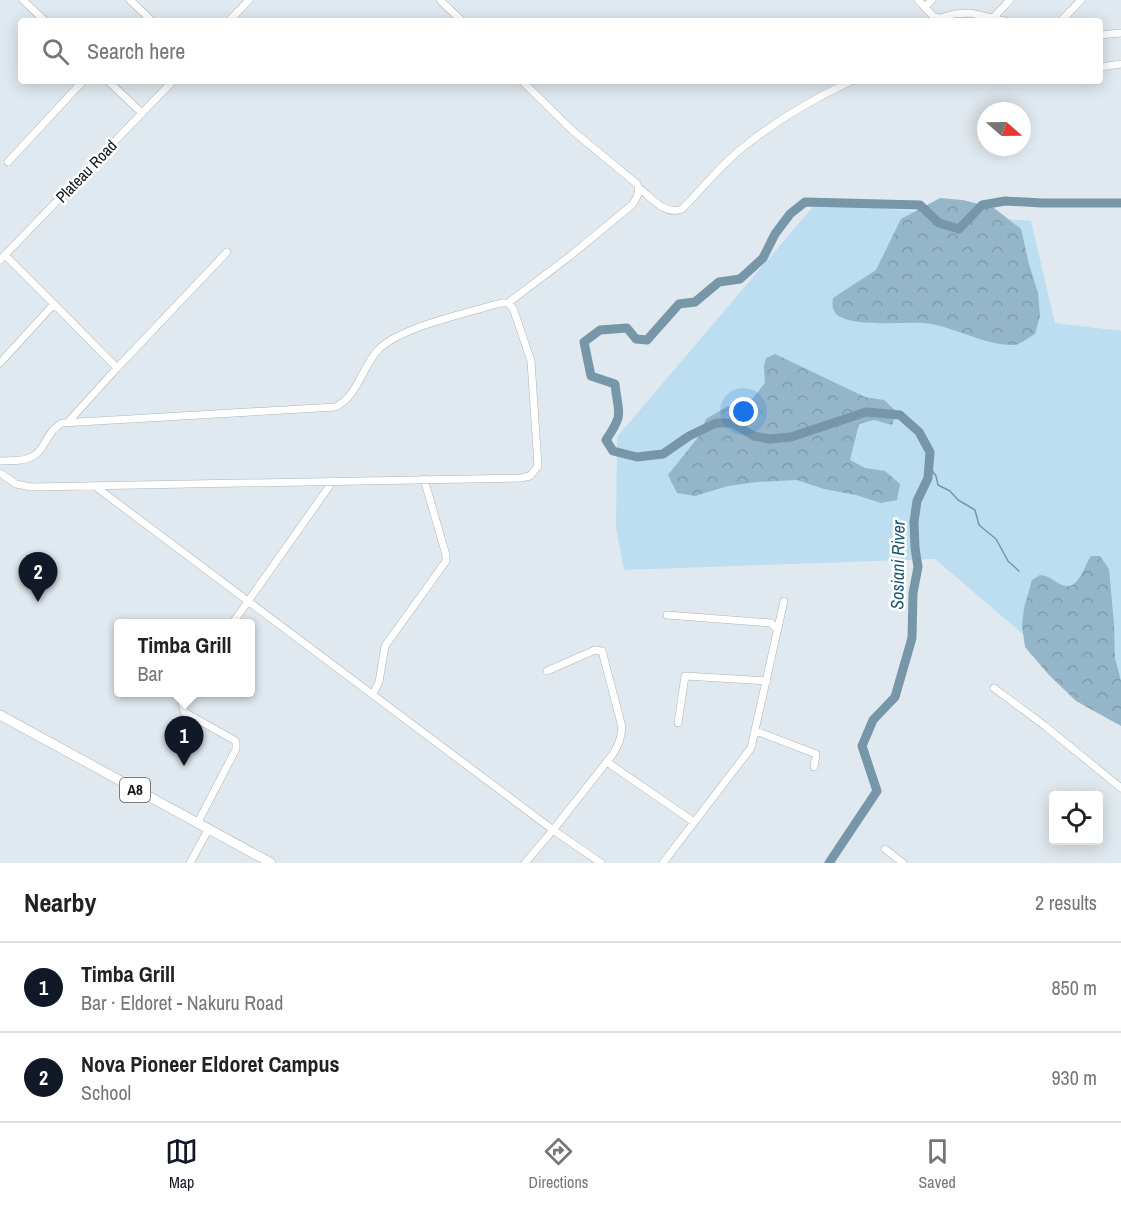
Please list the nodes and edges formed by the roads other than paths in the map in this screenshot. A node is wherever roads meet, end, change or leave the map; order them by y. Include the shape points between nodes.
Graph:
1 (22, 0) edge
2 (130, 0) edge
3 (249, 0) edge
4 (440, 0) edge
5 (918, 0) edge
6 (932, 0) edge
7 (1010, 0) edge
8 (1081, 0) edge
9 (925, 7) junction
10 (42, 18) edge
11 (149, 18) edge
12 (232, 18) edge
13 (459, 18) edge
14 (993, 18) joint
15 (1064, 18) edge
16 (1121, 33) edge
17 (1103, 35) edge
18 (1121, 64) edge
19 (1103, 67) edge
20 (80, 84) edge
21 (111, 84) edge
22 (169, 84) edge
23 (525, 84) edge
24 (844, 84) edge
25 (142, 113) junction
26 (8, 162) dead end
27 (639, 188) junction
28 (227, 252) dead end
29 (3, 257) edge
30 (508, 303) junction
31 (54, 304) junction
32 (0, 363) edge
33 (117, 368) junction
34 (69, 421) junction
35 (0, 461) edge
36 (0, 472) edge
37 (424, 479) junction
38 (333, 481) junction
39 (96, 487) junction
40 (248, 599) junction
41 (784, 601) dead end
42 (667, 615) dead end
43 (235, 619) edge
44 (777, 629) junction
45 (548, 671) dead end
46 (766, 681) junction
47 (994, 688) dead end
48 (373, 694) junction
49 (185, 697) edge
50 (0, 716) edge
51 (678, 723) dead end
52 (756, 731) junction
53 (607, 762) junction
54 (814, 767) dead end
55 (1121, 788) edge
56 (694, 822) junction
57 (197, 824) junction
58 (208, 830) junction
59 (554, 830) junction
60 (885, 849) dead end
61 (190, 863) edge
62 (272, 863) edge
63 (525, 863) edge
64 (601, 863) edge
65 (663, 863) edge
66 (903, 863) edge

1 - 10 street
2 - 11 street
3 - 12 street
4 - 13 street
5 - 9 street
6 - 9 street
7 - 14 street
8 - 15 street
9 - 14 street via 940,18 954,14
16 - 17 street
18 - 19 street
20 - 26 street
21 - 25 street
22 - 25 street, Plateau Road
23 - 27 street
24 - 27 street via 812,99 763,132 682,209 667,211
25 - 29 street, Plateau Road
27 - 30 street via 632,206
28 - 33 street
29 - 31 street
30 - 34 street via 410,330 380,348 351,394 335,407
30 - 37 street via 531,361 536,470 521,478
31 - 32 street
31 - 33 street
33 - 34 street
34 - 35 street via 51,429 34,456
36 - 39 street via 23,487
37 - 38 street
37 - 48 street via 446,561 385,646
38 - 39 street
38 - 40 street
39 - 40 street
40 - 43 street
40 - 48 street
41 - 44 street
42 - 44 street via 771,623
44 - 46 street
45 - 53 street via 595,650 602,651 622,727 620,742
46 - 51 street via 685,676
46 - 52 street
47 - 55 street
48 - 59 street
49 - 57 street via 184,712 237,744
50 - 57 highway, A8
52 - 54 street via 816,754
52 - 56 street via 751,748
53 - 56 street
53 - 59 street
56 - 65 street
57 - 58 highway, A8
58 - 61 street
58 - 62 highway, A8
59 - 63 street
59 - 64 street
60 - 66 street

